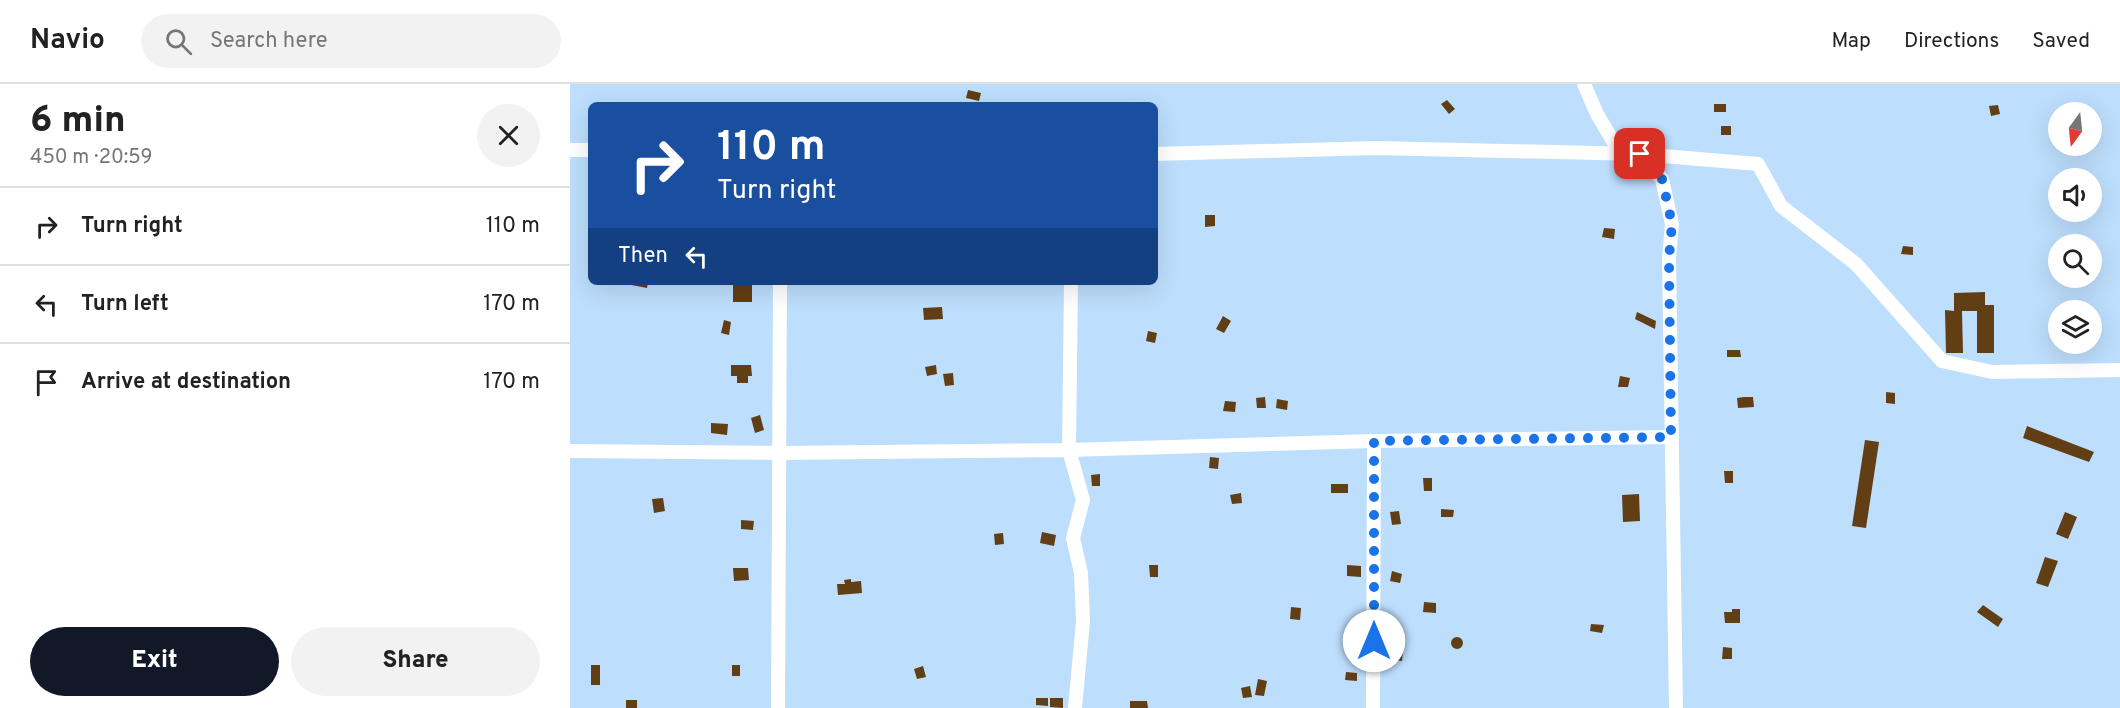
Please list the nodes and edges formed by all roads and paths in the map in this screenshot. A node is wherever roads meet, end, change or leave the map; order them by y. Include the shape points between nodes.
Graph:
1 (1584, 84) edge
2 (570, 150) edge
3 (588, 150) edge
4 (1158, 154) edge
5 (1640, 154) junction
6 (780, 285) edge
7 (1071, 285) edge
8 (2120, 370) edge
9 (1671, 437) junction
10 (1374, 441) junction
11 (1069, 450) junction
12 (570, 451) edge
13 (778, 453) junction
14 (778, 708) edge
15 (1075, 708) edge
16 (1373, 708) edge
17 (1676, 708) edge

1 - 5 street via 1613,141
2 - 3 street
4 - 5 street via 1376,148
5 - 8 street via 1758,164 1781,206 1856,264 1942,361 1992,372
5 - 9 street via 1662,179 1672,224
6 - 13 street
7 - 11 street
9 - 10 street
9 - 17 street
10 - 11 street
10 - 16 street
11 - 13 street
11 - 15 street via 1083,500 1073,538 1081,573 1083,621
12 - 13 street
13 - 14 street

